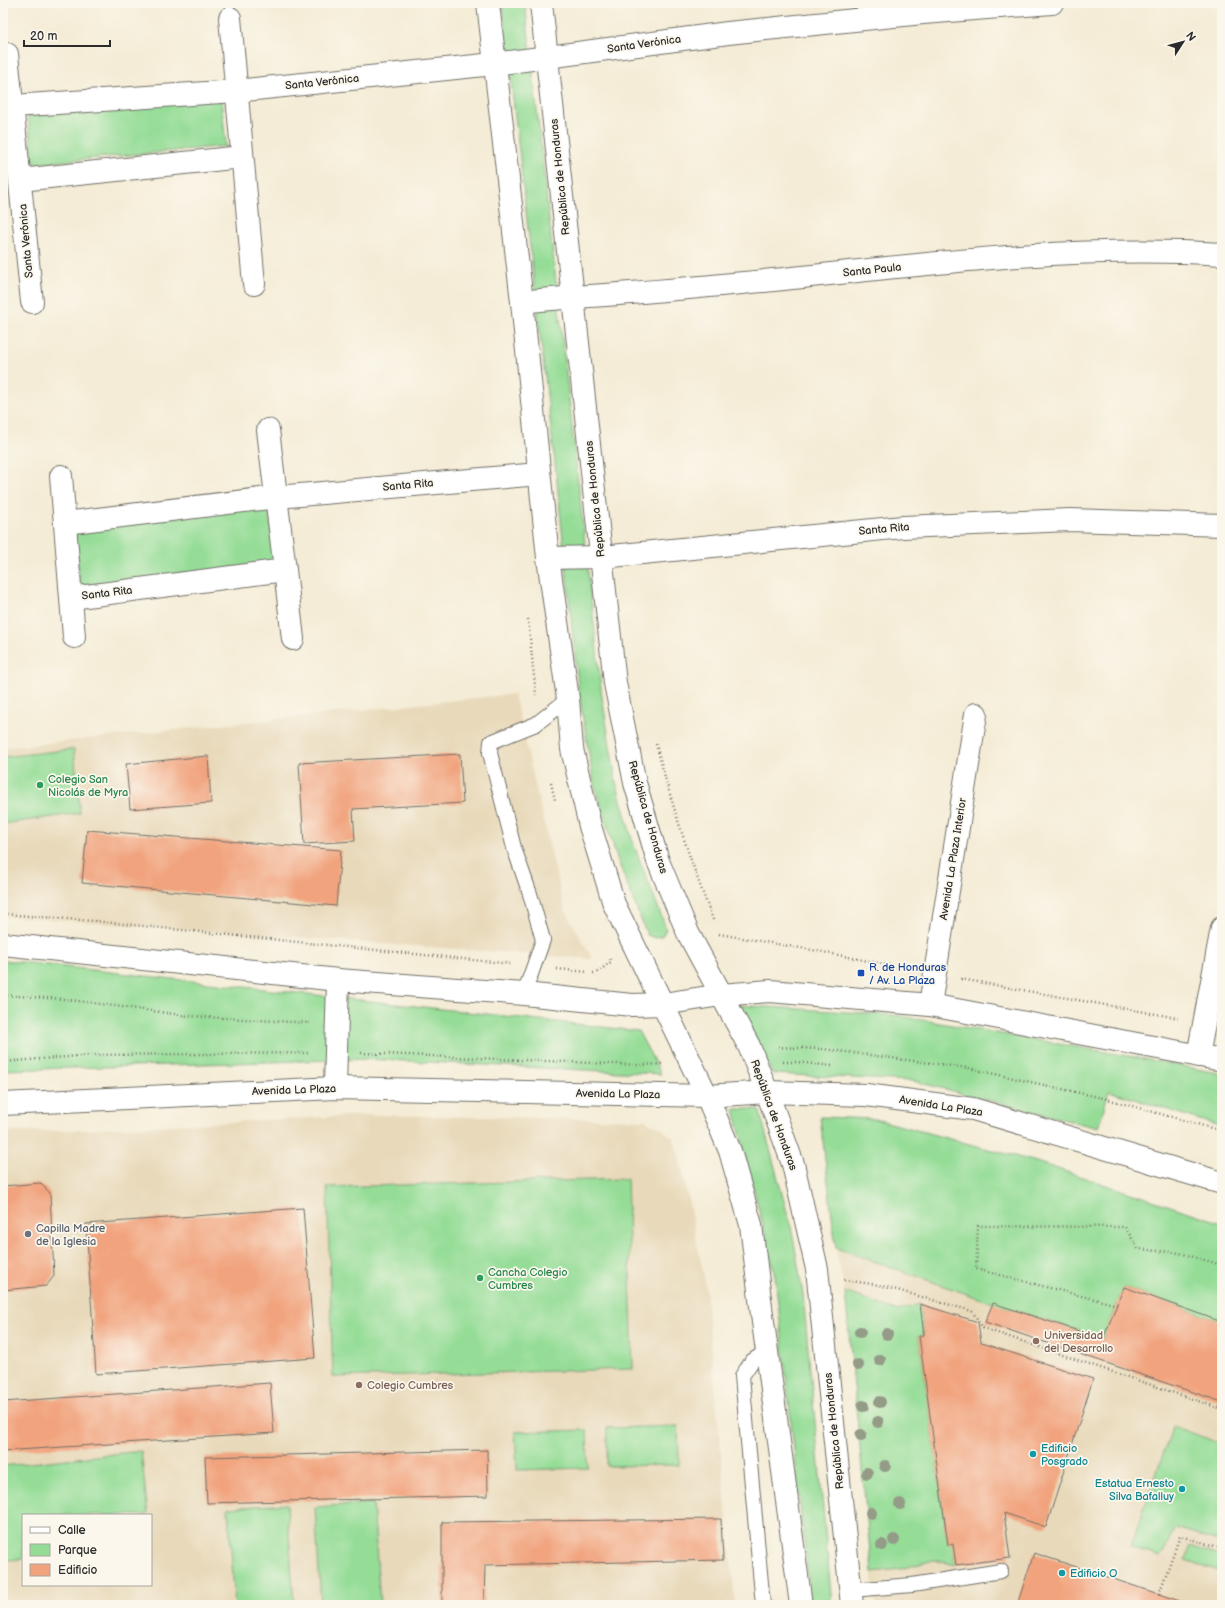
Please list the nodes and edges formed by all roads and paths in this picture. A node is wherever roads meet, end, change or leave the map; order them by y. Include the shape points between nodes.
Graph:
1 (488, 3) edge
2 (541, 3) edge
3 (1052, 3) edge
4 (230, 18) dead end
5 (7, 54) dead end
6 (547, 57) junction
7 (494, 64) junction
8 (236, 91) junction
9 (13, 106) junction
10 (242, 156) junction
11 (20, 180) junction
12 (1222, 254) edge
13 (254, 284) dead end
14 (574, 297) junction
15 (32, 302) dead end
16 (522, 302) junction
17 (268, 430) dead end
18 (539, 474) junction
19 (61, 476) dead end
20 (277, 496) junction
21 (65, 523) junction
22 (1222, 525) edge
23 (602, 557) junction
24 (548, 558) junction
25 (285, 570) junction
26 (71, 598) junction
27 (74, 637) dead end
28 (293, 639) dead end
29 (568, 699) junction
30 (976, 714) dead end
31 (655, 742) dead end
32 (3, 914) edge
33 (716, 926) dead end
34 (1222, 928) edge
35 (718, 934) dead end
36 (3, 944) edge
37 (611, 962) dead end
38 (534, 966) junction
39 (935, 975) junction
40 (338, 980) junction
41 (524, 994) junction
42 (3, 995) edge
43 (721, 995) junction
44 (663, 1004) junction
45 (930, 1005) junction
46 (1204, 1022) junction
47 (337, 1025) junction
48 (749, 1046) junction
49 (1198, 1056) junction
50 (1222, 1060) edge
51 (335, 1088) junction
52 (767, 1092) junction
53 (707, 1096) junction
54 (3, 1104) edge
55 (1222, 1131) edge
56 (1222, 1183) edge
57 (1222, 1265) edge
58 (818, 1277) junction
59 (1117, 1305) dead end
60 (767, 1351) junction
61 (1222, 1409) edge
62 (1222, 1548) edge
63 (1001, 1571) dead end
64 (1159, 1594) dead end
65 (852, 1598) edge
66 (764, 1605) edge
67 (801, 1605) edge

1 - 7 street
2 - 6 street, República de Honduras
3 - 6 street, Santa Verónica via 923,12 728,32
4 - 8 street
5 - 9 street, Santa Verónica
6 - 7 street, Santa Verónica
6 - 14 street, República de Honduras
7 - 8 street, Santa Verónica
7 - 16 street
8 - 9 street, Santa Verónica
8 - 10 street
9 - 11 street, Santa Verónica
10 - 11 street
10 - 13 street
11 - 15 street, Santa Verónica
12 - 14 street, Santa Paula via 1139,251 1058,253 699,288
14 - 16 street, Santa Paula
14 - 23 street, República de Honduras
16 - 18 street
17 - 20 street
18 - 20 street, Santa Rita
18 - 24 street
19 - 21 street, Santa Rita
20 - 21 street, Santa Rita
20 - 25 street
21 - 26 street, Santa Rita
22 - 23 street, Santa Rita via 1070,520 903,527
23 - 24 street, Santa Rita
23 - 43 street, República de Honduras via 615,683 635,783 658,861 688,934
24 - 29 street
25 - 26 street, Santa Rita
25 - 28 street
26 - 27 street, Santa Rita
29 - 38 lane via 536,724 492,742 490,753 514,848 543,940
29 - 44 street via 572,749 590,826 614,904
30 - 39 street, Avenida La Plaza Interior
31 - 33 path via 693,869
32 - 38 path
34 - 46 street
35 - 39 path
36 - 40 street
37 - 38 path via 596,973
38 - 41 lane
39 - 45 street, Avenida La Plaza Interior
39 - 46 path
40 - 41 street
40 - 47 street
41 - 44 street via 632,1005
42 - 47 path via 63,999 190,1016
43 - 44 street
43 - 45 street via 770,991
43 - 48 street, República de Honduras
44 - 53 street
45 - 49 street
46 - 49 street
47 - 51 street
48 - 52 street, República de Honduras
48 - 55 path via 823,1049 968,1068 1107,1099
49 - 50 street
51 - 53 street, Avenida La Plaza
51 - 54 street, Avenida La Plaza
52 - 53 street, Avenida La Plaza
52 - 56 street, Avenida La Plaza via 866,1095 973,1109
52 - 58 street, República de Honduras via 793,1164
53 - 60 street via 730,1151 751,1225
57 - 59 path via 1180,1253 1138,1249 1125,1227 978,1226 976,1269
58 - 61 path via 879,1285 972,1311 983,1328
58 - 65 street, República de Honduras
60 - 66 lane via 752,1361 742,1376
60 - 67 street
62 - 64 path via 1180,1536
63 - 65 lane via 912,1585

